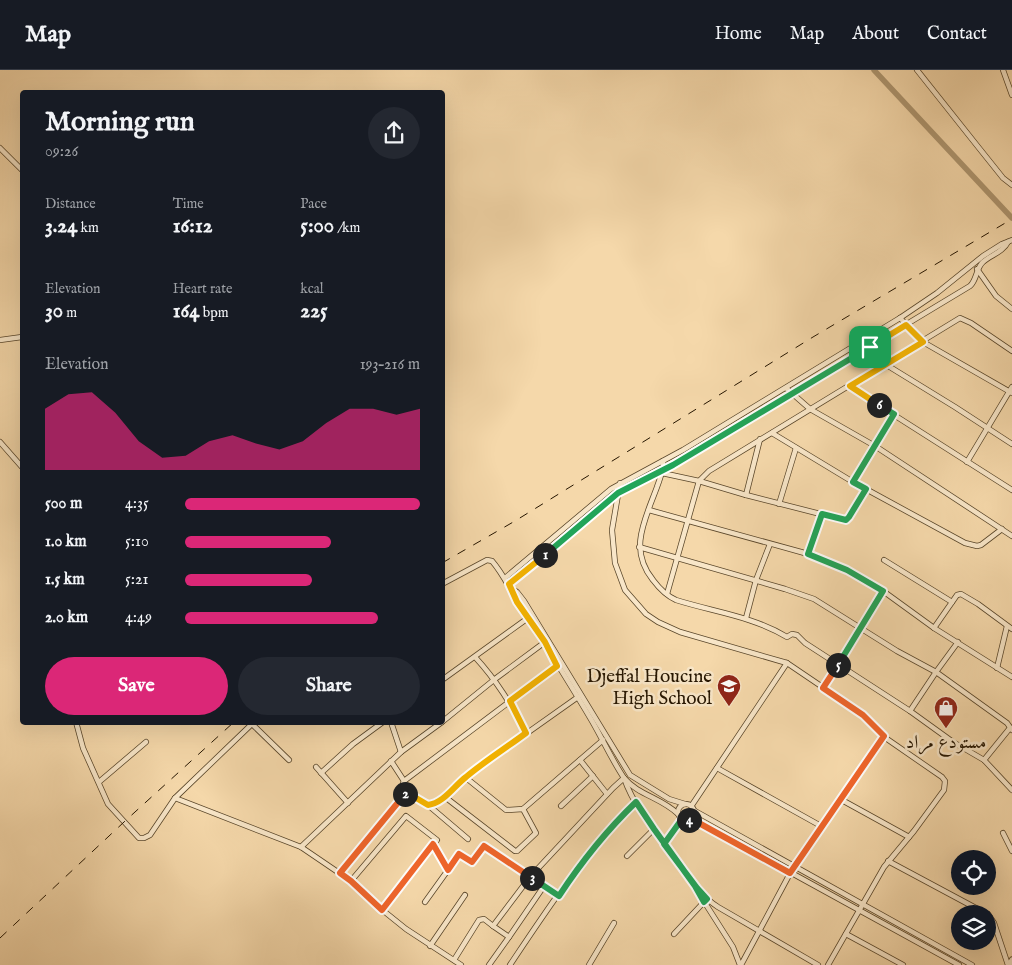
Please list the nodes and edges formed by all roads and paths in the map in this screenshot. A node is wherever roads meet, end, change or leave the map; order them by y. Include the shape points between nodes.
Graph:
1 (917, 70) edge
2 (1003, 70) edge
3 (1012, 96) edge
4 (0, 148) edge
5 (20, 168) edge
6 (1012, 185) edge
7 (1011, 242) edge
8 (973, 264) junction
9 (978, 270) junction
10 (1012, 309) edge
11 (900, 318) junction
12 (906, 325) junction
13 (20, 337) edge
14 (0, 340) edge
15 (923, 342) junction
16 (1012, 351) edge
17 (885, 364) junction
18 (850, 386) junction
19 (786, 388) junction
20 (1011, 390) edge
21 (792, 394) junction
22 (810, 409) junction
23 (894, 414) junction
24 (987, 429) junction
25 (772, 433) junction
26 (760, 439) junction
27 (0, 442) edge
28 (1012, 444) edge
29 (875, 446) junction
30 (796, 448) junction
31 (663, 461) junction
32 (967, 462) junction
33 (20, 465) edge
34 (662, 472) junction
35 (699, 481) junction
36 (853, 482) junction
37 (620, 483) junction
38 (866, 489) junction
39 (1012, 490) edge
40 (618, 493) junction
41 (746, 495) junction
42 (779, 504) junction
43 (649, 510) junction
44 (822, 514) junction
45 (686, 521) junction
46 (1002, 529) junction
47 (1012, 536) edge
48 (770, 544) junction
49 (640, 547) junction
50 (808, 554) junction
51 (677, 558) junction
52 (884, 560) dead end
53 (505, 578) junction
54 (756, 580) junction
55 (445, 582) edge
56 (510, 586) junction
57 (883, 591) junction
58 (666, 594) junction
59 (952, 602) junction
60 (528, 618) junction
61 (746, 618) junction
62 (861, 628) junction
63 (934, 628) junction
64 (1010, 628) edge
65 (545, 642) junction
66 (958, 642) junction
67 (475, 657) junction
68 (787, 663) junction
69 (839, 664) junction
70 (557, 666) junction
71 (997, 668) junction
72 (936, 672) junction
73 (445, 678) edge
74 (1012, 678) edge
75 (495, 679) junction
76 (823, 688) junction
77 (578, 697) junction
78 (510, 701) junction
79 (910, 711) junction
80 (1012, 718) edge
81 (445, 720) edge
82 (1007, 722) junction
83 (77, 725) edge
84 (251, 725) edge
85 (255, 725) edge
86 (379, 725) edge
87 (392, 725) edge
88 (438, 725) edge
89 (1011, 729) edge
90 (526, 733) junction
91 (884, 736) junction
92 (603, 740) junction
93 (146, 742) dead end
94 (401, 752) junction
95 (289, 760) dead end
96 (580, 760) junction
97 (984, 760) junction
98 (391, 761) junction
99 (316, 767) dead end
100 (717, 768) junction
101 (321, 773) junction
102 (593, 776) junction
103 (466, 777) junction
104 (624, 778) junction
105 (404, 780) junction
106 (98, 782) junction
107 (1012, 790) edge
108 (406, 792) junction
109 (607, 794) junction
110 (445, 797) junction
111 (174, 798) junction
112 (840, 800) junction
113 (636, 802) junction
114 (348, 803) junction
115 (685, 804) junction
116 (428, 805) junction
117 (692, 805) junction
118 (561, 806) dead end
119 (523, 809) junction
120 (695, 811) junction
121 (678, 814) junction
122 (682, 819) junction
123 (690, 820) junction
124 (821, 826) junction
125 (654, 829) junction
126 (1003, 833) dead end
127 (909, 837) junction
128 (468, 839) dead end
129 (433, 844) junction
130 (664, 844) junction
131 (301, 847) junction
132 (1012, 851) edge
133 (626, 856) dead end
134 (888, 861) junction
135 (794, 866) junction
136 (448, 870) junction
137 (340, 873) junction
138 (790, 873) junction
139 (530, 877) junction
140 (351, 881) junction
141 (544, 886) junction
142 (465, 895) dead end
143 (559, 896) junction
144 (705, 901) junction
145 (424, 902) dead end
146 (863, 904) junction
147 (970, 905) edge
148 (382, 910) junction
149 (859, 911) junction
150 (614, 923) dead end
151 (493, 926) junction
152 (996, 929) edge
153 (759, 931) junction
154 (674, 934) dead end
155 (846, 934) junction
156 (509, 936) junction
157 (430, 946) junction
158 (454, 960) junction
159 (1012, 960) edge
160 (461, 965) edge
161 (489, 965) edge
162 (510, 965) edge
163 (589, 965) edge
164 (740, 965) edge
165 (818, 965) edge
166 (828, 965) edge
167 (903, 965) edge
168 (959, 965) edge
169 (972, 965) edge
170 (1008, 965) edge

1 - 6 street
2 - 3 street
4 - 5 street
7 - 8 street via 1002,244
7 - 9 street via 982,263
8 - 9 street
8 - 11 street
9 - 10 street via 996,296
9 - 12 street via 970,286
11 - 12 street
11 - 19 street
12 - 15 street
12 - 21 street
13 - 14 street
15 - 16 street via 962,319
15 - 17 street
15 - 20 street
17 - 18 street
17 - 24 street
18 - 22 street
18 - 23 street
19 - 21 street
19 - 31 street
20 - 24 street
21 - 22 street
21 - 34 street
22 - 25 street
22 - 29 street
23 - 29 street
23 - 32 street
24 - 28 street
24 - 32 street
25 - 26 street
25 - 30 street
26 - 35 street via 709,471
26 - 41 street
27 - 33 street
29 - 36 street
29 - 46 street
30 - 36 street
30 - 42 street
31 - 34 street
31 - 37 street
32 - 39 street
34 - 35 street
34 - 40 street
34 - 43 street
35 - 41 street
35 - 45 street
36 - 38 street
37 - 40 street
37 - 53 street
38 - 44 street via 846,520
38 - 46 street via 970,544 981,545
40 - 56 street
40 - 68 street via 612,530 615,563 625,590 646,614 680,632
41 - 42 street
42 - 44 street
43 - 45 street
43 - 49 street via 641,532
44 - 50 street
45 - 48 street
45 - 51 street
46 - 47 street
48 - 50 street
48 - 54 street
49 - 51 street
49 - 58 street via 644,568
50 - 57 street via 847,570
51 - 54 street
51 - 58 street
52 - 59 street
53 - 55 street via 489,560
53 - 56 street
54 - 61 street
54 - 62 street via 808,597
56 - 60 street
56 - 115 street via 524,601 630,775 669,799
57 - 62 street
57 - 63 street
58 - 61 street via 689,604
59 - 63 street
59 - 64 street via 957,595 964,595
60 - 65 street
60 - 67 street
61 - 69 street via 787,637 797,635
62 - 69 street
62 - 72 street
63 - 66 street
64 - 71 street
65 - 70 street
65 - 75 street
66 - 71 street
66 - 72 street
67 - 73 street
67 - 75 street
68 - 76 street
68 - 100 street
69 - 76 street
69 - 79 street
70 - 77 street
70 - 78 street
71 - 74 street
72 - 79 street
72 - 82 street
75 - 78 street
75 - 81 street
76 - 91 street via 863,715
77 - 90 street
77 - 92 street
78 - 90 street
78 - 105 street
79 - 97 street
80 - 82 street
82 - 89 street
83 - 106 street
84 - 111 street
85 - 95 street
86 - 101 street
87 - 94 street
88 - 94 street
89 - 97 street
90 - 103 street
91 - 112 street
91 - 127 street via 946,783
92 - 96 street
92 - 104 street
93 - 106 street
94 - 98 street
96 - 102 street
96 - 119 street
97 - 107 street
98 - 105 street
98 - 114 street
99 - 101 street
100 - 117 street
100 - 124 street
101 - 114 street
102 - 109 street
102 - 118 street
103 - 110 street
103 - 119 street via 506,810
104 - 109 street
104 - 113 street
104 - 121 street
105 - 108 street via 402,786
106 - 111 street via 108,804 139,838 150,835
108 - 116 street
108 - 137 street
109 - 139 street
110 - 116 street
110 - 119 street via 515,851 536,832
111 - 131 street
112 - 124 street
112 - 127 street
113 - 125 street
113 - 143 street via 590,852
114 - 131 street
115 - 117 street
115 - 121 street via 679,807
116 - 128 street
117 - 120 street
120 - 123 street
120 - 135 street
121 - 122 street
122 - 123 street
122 - 130 street
123 - 138 street
124 - 135 street
125 - 130 street
125 - 133 street
126 - 132 street
127 - 134 street
129 - 136 street
129 - 140 street via 437,840 406,816
129 - 148 street
130 - 144 street
131 - 137 street
134 - 146 street
134 - 147 street
135 - 138 street
135 - 146 street
136 - 139 street via 459,854 472,862 484,846
136 - 145 street
137 - 140 street
138 - 149 street
138 - 153 street
139 - 141 street
139 - 151 street
140 - 148 street
141 - 143 street
141 - 156 street
142 - 157 street
143 - 162 street
144 - 153 street
144 - 154 street
144 - 164 street
146 - 149 street
146 - 169 street
148 - 157 street
149 - 155 street
149 - 168 street
150 - 163 street
151 - 156 street
151 - 158 street via 484,919 479,920
152 - 170 street
153 - 164 street
153 - 165 street
155 - 166 street
155 - 167 street
156 - 161 street
157 - 158 street
158 - 160 street
159 - 170 street

